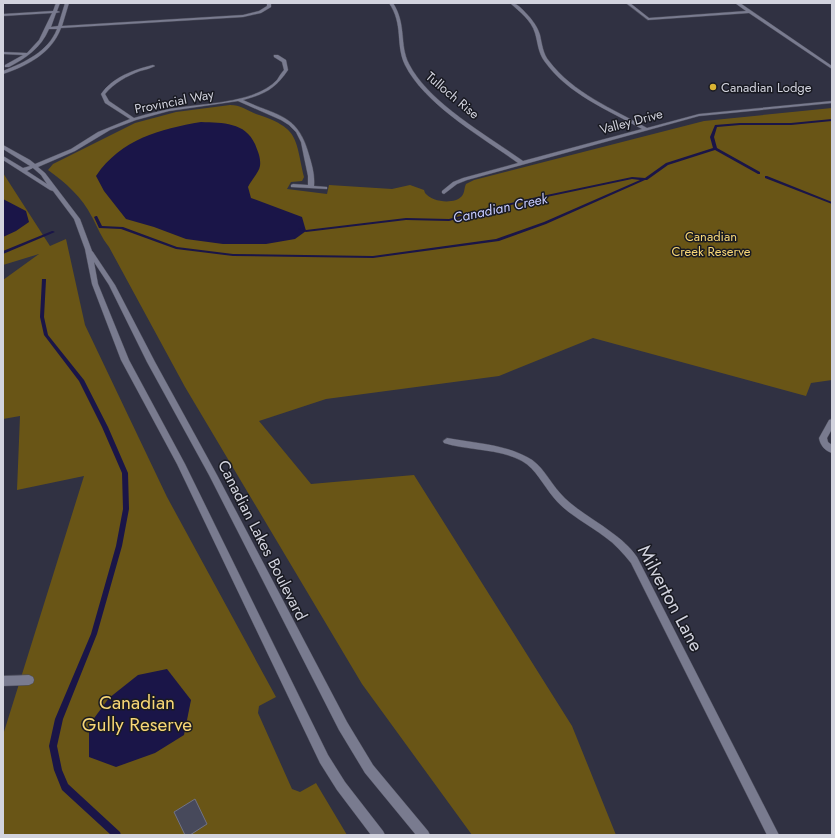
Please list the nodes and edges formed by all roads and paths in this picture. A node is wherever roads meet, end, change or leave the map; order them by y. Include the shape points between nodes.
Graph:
1 (58, 3) edge
2 (68, 3) edge
3 (269, 3) edge
4 (391, 3) edge
5 (512, 3) edge
6 (628, 3) edge
7 (737, 3) edge
8 (262, 11) junction
9 (54, 12) junction
10 (65, 12) junction
11 (750, 12) junction
12 (267, 13) dead end
13 (3, 15) edge
14 (48, 28) junction
15 (60, 28) junction
16 (3, 53) edge
17 (27, 54) junction
18 (37, 55) junction
19 (276, 56) dead end
20 (153, 66) dead end
21 (3, 68) edge
22 (832, 68) edge
23 (3, 73) edge
24 (239, 100) junction
25 (832, 102) edge
26 (133, 119) junction
27 (644, 129) junction
28 (3, 147) edge
29 (3, 158) edge
30 (522, 163) junction
31 (35, 166) junction
32 (24, 170) junction
33 (293, 186) dead end
34 (311, 187) junction
35 (325, 188) dead end
36 (56, 192) junction
37 (444, 192) dead end
38 (88, 249) junction
39 (832, 422) edge
40 (447, 441) dead end
41 (832, 450) edge
42 (29, 680) dead end
43 (3, 681) edge
44 (379, 835) edge
45 (424, 835) edge
46 (773, 835) edge

1 - 9 street
2 - 10 street
3 - 8 street via 269,7
4 - 30 street, Tulloch Rise via 401,21 401,45 404,55 418,82 444,106
5 - 27 street via 531,22 541,52 558,74 577,89
6 - 11 street via 648,19
7 - 11 street
8 - 12 street
8 - 15 street via 237,16
9 - 10 street
9 - 13 street
9 - 14 street
10 - 15 street
11 - 22 street
14 - 15 street
14 - 17 street via 40,44
15 - 18 street via 50,44
16 - 17 street
17 - 18 street
17 - 21 street
18 - 23 street
19 - 24 street, Provincial Way via 287,66 282,78 266,89
20 - 26 street via 126,76 103,94 107,102
24 - 26 street, Provincial Way via 164,111
24 - 34 street via 283,119 299,131 306,150
25 - 27 street, Valley Drive via 704,114
26 - 31 street, Provincial Way
27 - 30 street, Valley Drive
28 - 31 street, Canadian Lakes Boulevard
29 - 32 street, Canadian Lakes Boulevard
30 - 37 street, Valley Drive via 462,180
31 - 32 street, Provincial Way
31 - 36 street, Canadian Lakes Boulevard
32 - 36 street, Canadian Lakes Boulevard
33 - 34 street
34 - 35 street
36 - 38 street, Canadian Lakes Boulevard via 77,219
38 - 44 street, Canadian Lakes Boulevard via 95,284 125,360 181,464 327,764
38 - 45 street, Canadian Lakes Boulevard via 112,285 346,732 374,775
39 - 41 street via 823,438 824,443
40 - 46 street, Milverton Lane via 500,451 524,459 535,467 566,504 625,548 634,560
42 - 43 street

